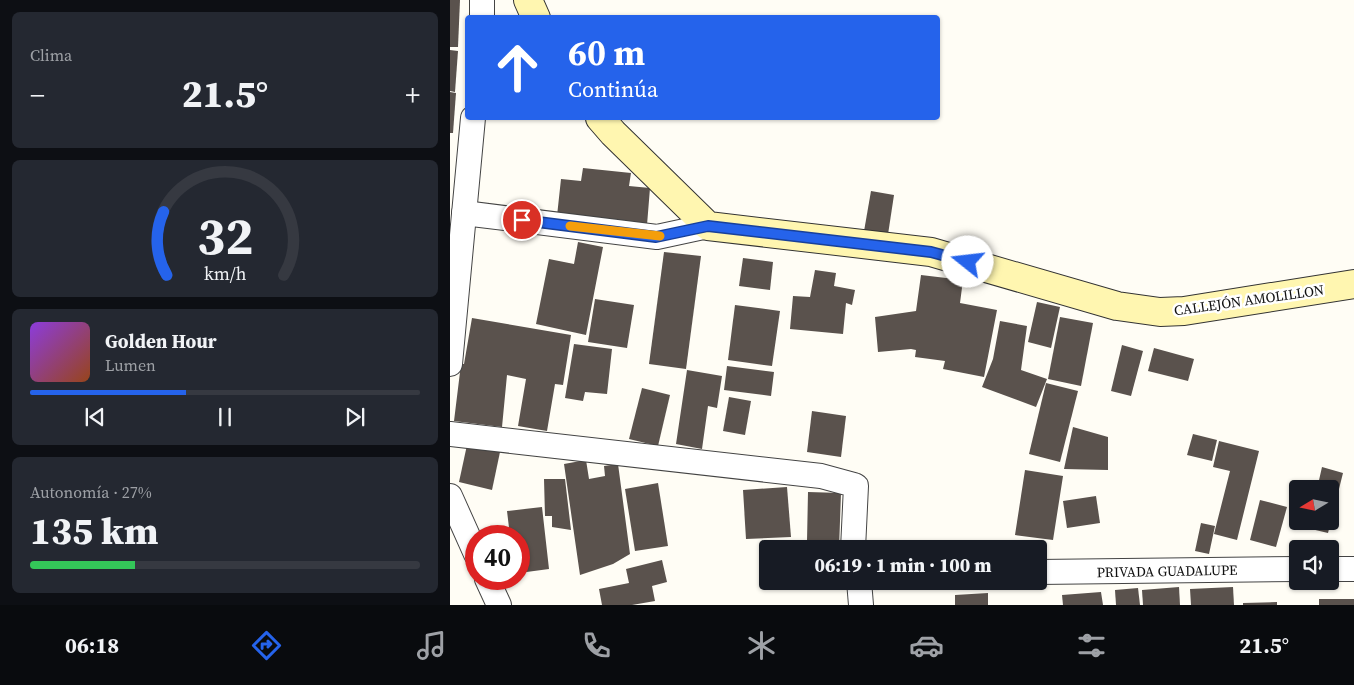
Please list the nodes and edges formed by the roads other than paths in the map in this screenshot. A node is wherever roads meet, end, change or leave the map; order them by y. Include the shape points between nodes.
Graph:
1 (482, 0) edge
2 (528, 0) edge
3 (482, 15) edge
4 (535, 15) edge
5 (473, 120) edge
6 (602, 120) edge
7 (464, 213) junction
8 (708, 226) junction
9 (1354, 284) edge
10 (450, 364) edge
11 (450, 434) edge
12 (450, 496) edge
13 (465, 529) edge
14 (853, 540) edge
15 (1289, 569) edge
16 (1339, 569) edge
17 (1354, 569) edge
18 (1047, 572) edge
19 (492, 590) edge
20 (860, 590) edge
21 (499, 605) edge
22 (861, 605) edge

1 - 3 street
2 - 4 street
5 - 7 street
6 - 8 street
7 - 8 street via 656,237
7 - 10 street
8 - 9 street, CALLEJÓN AMOLILLON via 931,252 1117,306 1160,312
11 - 14 street via 821,476 856,486
12 - 13 street
15 - 18 street, PRIVADA GUADALUPE
16 - 17 street
19 - 21 street
20 - 22 street

